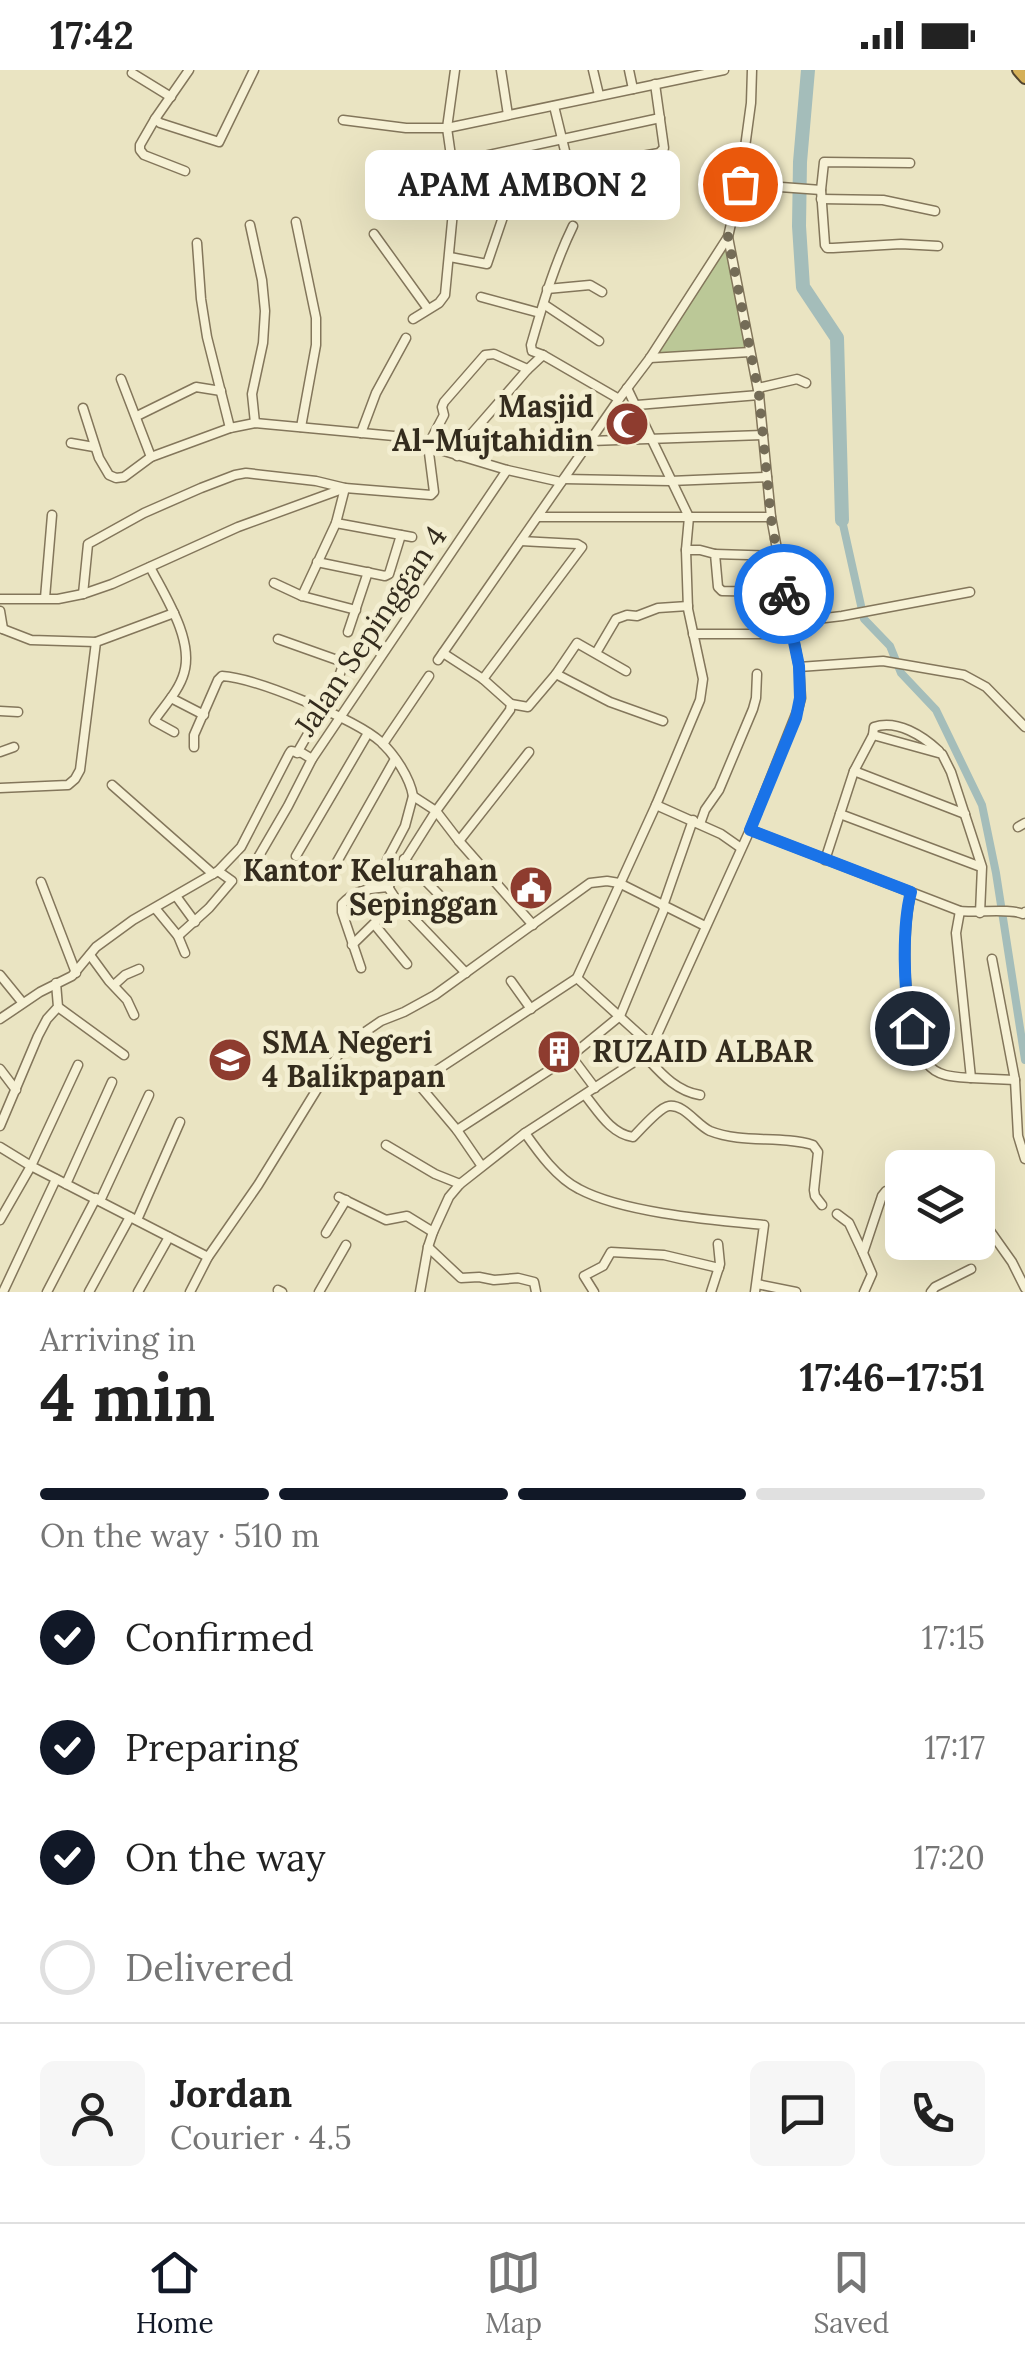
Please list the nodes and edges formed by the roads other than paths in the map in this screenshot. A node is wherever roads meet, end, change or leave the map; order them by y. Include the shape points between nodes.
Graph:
1 (189, 70) edge
2 (254, 70) edge
3 (456, 70) edge
4 (501, 70) edge
5 (592, 70) edge
6 (629, 70) edge
7 (667, 70) edge
8 (724, 70) edge
9 (752, 70) edge
10 (1018, 70) edge
11 (711, 71) edge
12 (136, 73) edge
13 (1025, 78) edge
14 (669, 81) junction
15 (655, 84) junction
16 (633, 89) junction
17 (598, 95) junction
18 (171, 96) junction
19 (554, 106) junction
20 (508, 116) junction
21 (660, 118) junction
22 (154, 119) junction
23 (343, 120) dead end
24 (447, 128) junction
25 (563, 138) junction
26 (642, 156) junction
27 (452, 163) junction
28 (910, 163) dead end
29 (184, 170) dead end
30 (570, 170) junction
31 (740, 184) junction
32 (819, 193) junction
33 (577, 200) junction
34 (454, 204) junction
35 (420, 210) dead end
36 (936, 211) dead end
37 (296, 222) dead end
38 (250, 225) dead end
39 (574, 226) dead end
40 (374, 234) dead end
41 (728, 237) junction
42 (198, 243) dead end
43 (938, 246) dead end
44 (450, 256) junction
45 (547, 288) junction
46 (602, 292) dead end
47 (481, 297) dead end
48 (428, 309) junction
49 (542, 309) junction
50 (414, 319) dead end
51 (406, 338) dead end
52 (599, 341) dead end
53 (750, 352) junction
54 (543, 356) junction
55 (650, 358) junction
56 (527, 370) junction
57 (121, 379) dead end
58 (806, 383) dead end
59 (627, 388) junction
60 (221, 391) junction
61 (758, 391) junction
62 (619, 400) junction
63 (636, 404) junction
64 (82, 408) dead end
65 (137, 416) junction
66 (255, 423) junction
67 (301, 427) junction
68 (230, 428) junction
69 (361, 433) junction
70 (763, 435) junction
71 (650, 439) junction
72 (590, 441) junction
73 (72, 443) dead end
74 (428, 445) junction
75 (94, 447) junction
76 (456, 456) junction
77 (151, 457) junction
78 (507, 470) junction
79 (767, 478) junction
80 (563, 480) junction
81 (670, 480) junction
82 (345, 488) junction
83 (52, 515) dead end
84 (538, 516) junction
85 (689, 517) junction
86 (771, 518) junction
87 (336, 523) junction
88 (401, 535) junction
89 (412, 537) dead end
90 (522, 542) junction
91 (686, 550) junction
92 (716, 554) junction
93 (779, 556) junction
94 (317, 562) junction
95 (150, 567) junction
96 (368, 572) junction
97 (274, 584) dead end
98 (784, 592) junction
99 (970, 592) dead end
100 (83, 594) junction
101 (302, 596) junction
102 (45, 598) junction
103 (0, 599) edge
104 (688, 606) junction
105 (356, 610) junction
106 (0, 612) edge
107 (174, 613) junction
108 (791, 622) junction
109 (2, 629) edge
110 (348, 632) dead end
111 (692, 634) junction
112 (793, 634) junction
113 (278, 639) dead end
114 (96, 642) junction
115 (596, 653) junction
116 (799, 666) junction
117 (626, 671) dead end
118 (556, 674) junction
119 (758, 674) dead end
120 (429, 676) dead end
121 (483, 680) junction
122 (171, 698) junction
123 (511, 704) junction
124 (322, 709) junction
125 (0, 711) edge
126 (18, 712) dead end
127 (204, 715) junction
128 (340, 718) junction
129 (662, 721) dead end
130 (1025, 727) edge
131 (174, 732) dead end
132 (368, 733) junction
133 (873, 735) junction
134 (383, 744) junction
135 (14, 746) dead end
136 (194, 747) dead end
137 (0, 752) edge
138 (528, 752) dead end
139 (297, 753) junction
140 (942, 754) junction
141 (312, 759) junction
142 (394, 759) junction
143 (854, 771) junction
144 (112, 785) dead end
145 (0, 788) edge
146 (414, 797) junction
147 (656, 804) junction
148 (432, 808) junction
149 (840, 814) junction
150 (965, 814) junction
151 (696, 822) junction
152 (750, 830) junction
153 (459, 841) junction
154 (741, 848) junction
155 (296, 856) dead end
156 (404, 859) junction
157 (256, 860) dead end
158 (387, 860) dead end
159 (825, 860) junction
160 (982, 867) junction
161 (215, 873) junction
162 (329, 876) dead end
163 (41, 882) dead end
164 (619, 883) junction
165 (388, 888) junction
166 (911, 892) junction
167 (176, 896) junction
168 (398, 902) junction
169 (664, 906) junction
170 (156, 908) junction
171 (960, 911) junction
172 (980, 913) junction
173 (1022, 913) edge
174 (460, 916) dead end
175 (194, 922) junction
176 (374, 924) junction
177 (532, 925) junction
178 (705, 926) junction
179 (178, 936) junction
180 (352, 945) junction
181 (185, 953) dead end
182 (90, 955) junction
183 (992, 959) dead end
184 (407, 964) dead end
185 (361, 968) dead end
186 (139, 969) dead end
187 (76, 973) junction
188 (466, 974) junction
189 (0, 975) edge
190 (577, 978) junction
191 (511, 981) dead end
192 (112, 983) junction
193 (57, 986) junction
194 (22, 1002) junction
195 (58, 1006) junction
196 (531, 1008) junction
197 (134, 1015) dead end
198 (620, 1016) junction
199 (0, 1019) edge
200 (652, 1046) junction
201 (643, 1054) junction
202 (124, 1055) dead end
203 (571, 1056) junction
204 (78, 1065) dead end
205 (0, 1070) edge
206 (970, 1078) junction
207 (1015, 1080) junction
208 (112, 1082) dead end
209 (595, 1088) junction
210 (16, 1090) junction
211 (148, 1095) dead end
212 (585, 1095) junction
213 (700, 1095) dead end
214 (180, 1122) dead end
215 (0, 1126) edge
216 (457, 1130) junction
217 (525, 1133) junction
218 (386, 1145) dead end
219 (0, 1147) edge
220 (1025, 1159) edge
221 (482, 1165) junction
222 (31, 1166) junction
223 (56, 1178) junction
224 (66, 1184) junction
225 (460, 1184) junction
226 (885, 1192) edge
227 (98, 1200) junction
228 (822, 1205) dead end
229 (837, 1214) dead end
230 (133, 1218) junction
231 (0, 1220) edge
232 (326, 1232) dead end
233 (432, 1232) junction
234 (169, 1237) junction
235 (995, 1242) edge
236 (718, 1244) dead end
237 (346, 1245) dead end
238 (428, 1247) junction
239 (863, 1253) junction
240 (208, 1257) junction
241 (719, 1268) junction
242 (971, 1269) dead end
243 (756, 1288) edge
244 (1024, 1290) edge
245 (4, 1292) edge
246 (46, 1292) edge
247 (89, 1292) edge
248 (138, 1292) edge
249 (190, 1292) edge
250 (319, 1292) edge
251 (420, 1292) edge
252 (536, 1292) edge
253 (594, 1292) edge
254 (712, 1292) edge
255 (792, 1292) edge
256 (864, 1292) edge
257 (931, 1292) edge

1 - 18 street
2 - 22 street via 218,142
3 - 24 street
4 - 20 street
5 - 17 street
6 - 16 street
7 - 14 street
8 - 11 street
9 - 31 street
10 - 13 highway
11 - 14 street
12 - 18 street
14 - 15 street
15 - 16 street
15 - 21 street
16 - 17 street
17 - 19 street
18 - 22 street
19 - 20 street
19 - 25 street
20 - 24 street
21 - 25 street
21 - 26 street via 662,151
22 - 29 street via 140,150
23 - 24 street
24 - 27 street
25 - 27 street
25 - 30 street
26 - 30 street
26 - 33 street via 649,191
27 - 34 street
28 - 32 street via 824,162
30 - 33 street
30 - 34 street
31 - 32 street
31 - 41 street
32 - 36 street
32 - 43 street via 827,248
33 - 44 street via 504,214 487,264
34 - 35 street
34 - 44 street
37 - 67 street via 316,318
38 - 66 street via 266,311 252,394
39 - 45 street
40 - 48 street
41 - 53 street
41 - 55 street
42 - 60 street via 201,299
44 - 48 street via 445,296
45 - 46 street via 590,285
45 - 49 street
47 - 49 street
48 - 50 street
49 - 52 street
49 - 54 street via 530,348
51 - 69 street
53 - 55 street
53 - 61 street
54 - 56 street
54 - 62 street
55 - 59 street
56 - 74 street via 485,355 444,402
56 - 76 street
57 - 65 street
58 - 61 street via 797,379
59 - 62 street
59 - 63 street
60 - 65 street via 196,388
60 - 68 street
61 - 63 street
61 - 70 street
62 - 72 street
63 - 71 street
64 - 75 street
65 - 77 street
66 - 67 street
66 - 68 street
67 - 69 street
68 - 77 street
69 - 74 street
70 - 71 street
70 - 79 street
71 - 72 street
71 - 81 street
72 - 80 street
73 - 75 street
74 - 76 street
74 - 82 street via 433,494
75 - 77 street via 116,478
76 - 78 street
78 - 80 street
78 - 128 street, Jalan Sepinggan 4
79 - 81 street
79 - 86 street
80 - 81 street
80 - 84 street
81 - 85 street
82 - 87 street
82 - 95 street
82 - 100 street via 246,473 201,488 88,544
83 - 102 street
84 - 85 street
84 - 90 street
85 - 86 street
85 - 91 street
86 - 93 street
87 - 88 street
87 - 94 street
88 - 89 street
88 - 96 street via 388,574
90 - 121 street via 440,656
90 - 121 street via 582,547
91 - 92 street
91 - 104 street
92 - 93 street
92 - 98 street via 722,591
93 - 98 street
94 - 96 street
94 - 101 street
95 - 100 street
95 - 107 street
96 - 105 street
97 - 101 street
98 - 108 street
99 - 108 street
100 - 102 street
101 - 105 street
102 - 103 street
104 - 111 street
104 - 115 street via 616,619
105 - 110 street
106 - 109 street
107 - 114 street
107 - 122 street via 185,668
108 - 112 street
109 - 114 street via 31,640
111 - 112 street
111 - 147 street via 702,691
112 - 116 street
113 - 124 street via 342,665
114 - 145 street via 76,779
115 - 117 street
115 - 118 street via 577,644
116 - 130 street via 883,662 964,675
116 - 152 street via 796,718
118 - 123 street via 528,707
118 - 129 street
119 - 151 street via 752,709 718,790
120 - 134 street
121 - 123 street
122 - 127 street
122 - 131 street via 154,721
123 - 148 street
124 - 127 street via 222,676
124 - 128 street
124 - 139 street
125 - 126 street
127 - 136 street
128 - 132 street
128 - 141 street, Jalan Sepinggan 4
132 - 134 street
132 - 155 street
133 - 140 street
133 - 140 street via 882,724 902,728
133 - 143 street
134 - 142 street
135 - 137 street
138 - 153 street
139 - 141 street, Jalan Sepinggan 4
139 - 161 street, Jalan Sepinggan 4 via 288,754 241,847
140 - 150 street
141 - 157 street
142 - 146 street
142 - 162 street
143 - 149 street
143 - 150 street
144 - 161 street
146 - 148 street
146 - 158 street
147 - 151 street
147 - 164 street
148 - 153 street
148 - 156 street
149 - 159 street
149 - 160 street
150 - 160 street
151 - 154 street
151 - 169 street
152 - 154 street
152 - 159 street
153 - 177 street
154 - 178 street
156 - 165 street
156 - 174 street
159 - 166 street
160 - 172 street
161 - 167 street, Jalan Sepinggan 4
161 - 175 street via 232,881
163 - 187 street
164 - 169 street
164 - 177 street via 590,883
164 - 190 street
165 - 168 street
165 - 180 street via 362,889 342,904
166 - 171 street
166 - 206 street via 906,914 912,1028 927,1064
167 - 170 street, Jalan Sepinggan 4
167 - 175 street
168 - 176 street
168 - 188 street
169 - 178 street
169 - 198 street
170 - 179 street
170 - 182 street, Jalan Sepinggan 4
171 - 172 street
171 - 206 street via 956,934
172 - 173 street
175 - 179 street
176 - 180 street
176 - 184 street
177 - 188 street
178 - 200 street
179 - 181 street
180 - 185 street
182 - 187 street, Jalan Sepinggan 4
182 - 192 street
183 - 207 street
186 - 192 street
187 - 193 street
188 - 240 street via 343,1047
189 - 194 street
190 - 196 street
190 - 198 street
191 - 196 street
192 - 197 street
193 - 194 street
193 - 195 street
194 - 199 street
195 - 202 street
195 - 210 street
196 - 216 street via 420,1083
198 - 200 street
198 - 203 street
200 - 201 street
201 - 209 street
201 - 213 street via 676,1086
203 - 209 street
203 - 216 street
204 - 222 street
205 - 210 street
206 - 207 street
207 - 220 street
208 - 224 street
209 - 212 street
210 - 215 street
211 - 227 street
212 - 217 street
212 - 228 street via 627,1137 671,1106 713,1132 814,1145 814,1190
214 - 230 street
216 - 221 street
217 - 221 street
217 - 243 street via 564,1177 595,1196 764,1224
218 - 225 street
219 - 222 street
221 - 225 street
222 - 223 street
222 - 231 street
223 - 224 street
223 - 245 street
224 - 227 street
225 - 233 street
226 - 239 street
227 - 230 street
227 - 246 street
229 - 239 street
230 - 234 street
230 - 247 street
232 - 233 street via 343,1199 386,1220 408,1216
233 - 238 street
234 - 240 street
234 - 248 street
235 - 244 street
236 - 241 street
237 - 250 street
238 - 251 street
238 - 252 street via 461,1278 528,1279
239 - 256 street via 872,1274
240 - 249 street
241 - 253 street via 611,1252 604,1266 584,1276
241 - 254 street
242 - 257 street
243 - 255 street

